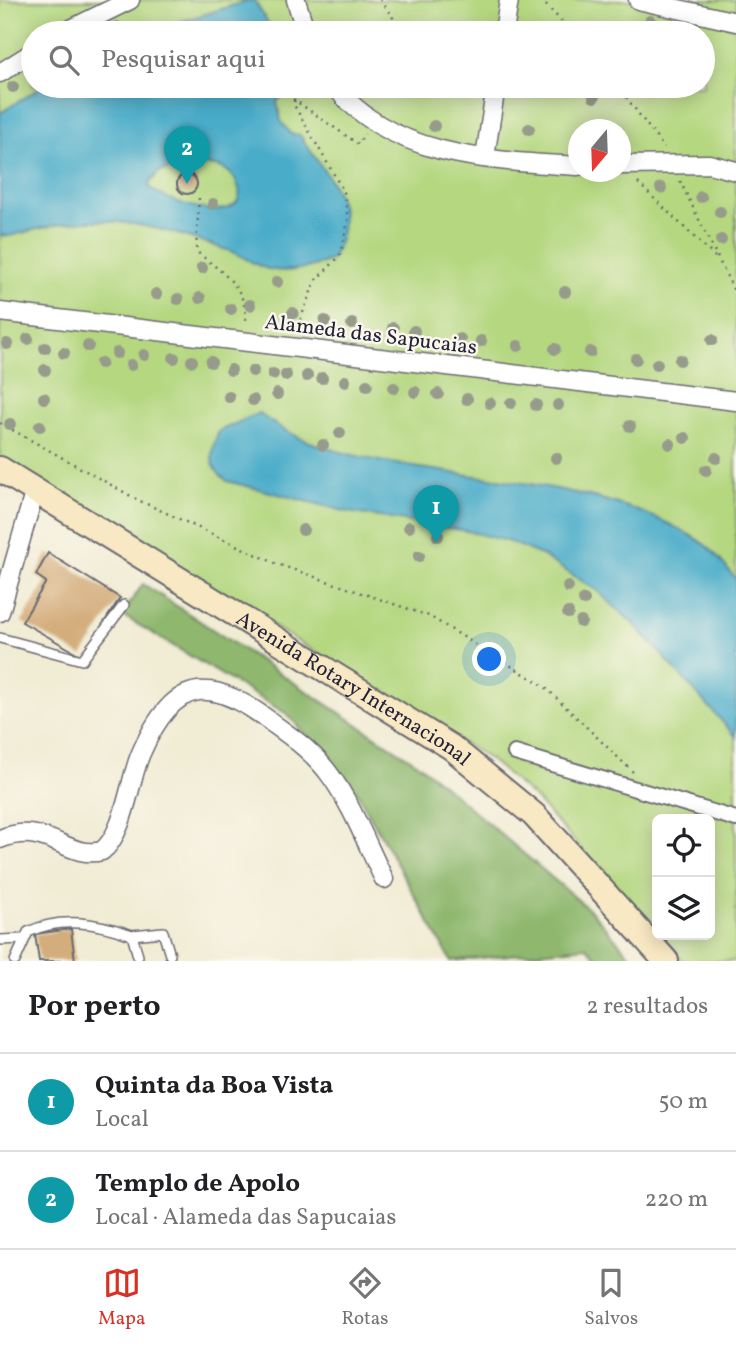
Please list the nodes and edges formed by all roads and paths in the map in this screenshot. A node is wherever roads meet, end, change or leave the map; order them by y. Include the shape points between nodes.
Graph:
1 (127, 0) edge
2 (296, 0) edge
3 (380, 0) edge
4 (509, 0) edge
5 (541, 0) edge
6 (638, 0) edge
7 (86, 21) edge
8 (302, 21) edge
9 (393, 21) edge
10 (506, 21) edge
11 (561, 21) edge
12 (736, 22) edge
13 (21, 60) edge
14 (0, 73) edge
15 (347, 98) edge
16 (494, 98) edge
17 (627, 98) edge
18 (293, 99) joint
19 (373, 123) junction
20 (485, 157) junction
21 (676, 163) junction
22 (568, 165) edge
23 (631, 165) edge
24 (736, 171) edge
25 (638, 184) dead end
26 (199, 198) dead end
27 (719, 260) junction
28 (736, 295) edge
29 (0, 312) edge
30 (245, 342) junction
31 (289, 347) junction
32 (736, 401) edge
33 (0, 423) edge
34 (0, 469) edge
35 (34, 490) junction
36 (124, 604) dead end
37 (0, 612) edge
38 (0, 638) edge
39 (515, 753) dead end
40 (659, 796) junction
41 (736, 819) edge
42 (0, 839) edge
43 (384, 879) dead end
44 (132, 935) junction
45 (24, 939) junction
46 (0, 940) edge
47 (170, 955) dead end
48 (138, 956) dead end
49 (15, 961) edge
50 (666, 961) edge

1 - 7 street
2 - 8 street
3 - 9 path
4 - 10 street
5 - 11 path
6 - 12 street
13 - 14 street
15 - 19 street
16 - 20 street
17 - 21 path
18 - 19 path via 358,144
18 - 31 path via 344,192 348,221 340,256 315,281
19 - 20 street via 414,143
20 - 22 street
21 - 23 street
21 - 24 street
21 - 27 path via 681,185
25 - 27 path
26 - 30 path via 196,251 239,288 247,303
27 - 28 path
29 - 30 street, Alameda das Sapucaias
30 - 31 street, Alameda das Sapucaias
31 - 32 street, Alameda das Sapucaias
33 - 40 path via 138,500 277,564 429,616 544,687
34 - 35 main road, Avenida Rotary Internacional
35 - 37 street
35 - 50 main road, Avenida Rotary Internacional via 451,747 534,815
36 - 38 lane via 82,660
39 - 40 street
40 - 41 street
42 - 43 street via 32,832 82,852 102,850 115,834 153,730 183,697 201,688 213,689 250,705 314,755 332,777
44 - 45 lane via 96,923 45,924
44 - 47 lane via 163,932
44 - 48 lane
45 - 46 lane
45 - 49 lane

